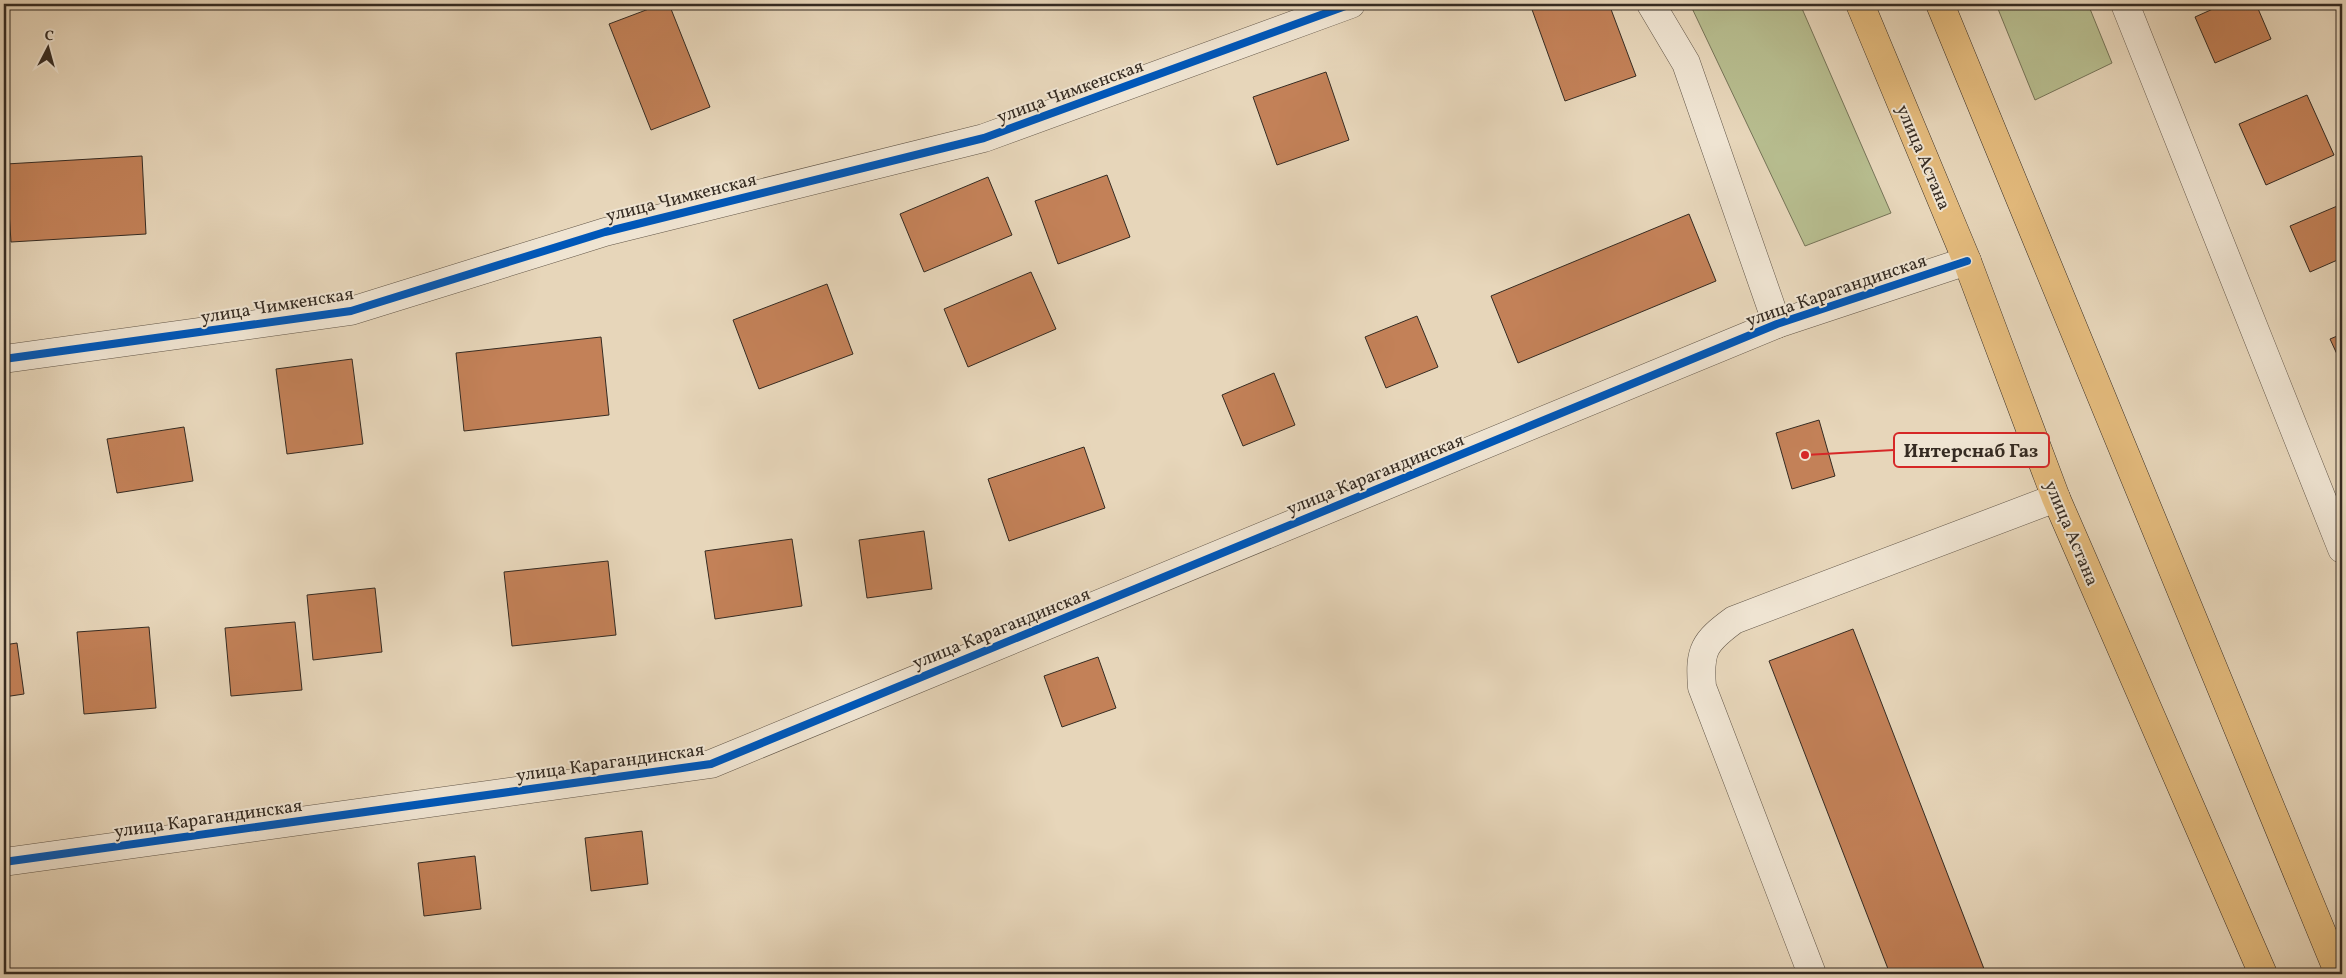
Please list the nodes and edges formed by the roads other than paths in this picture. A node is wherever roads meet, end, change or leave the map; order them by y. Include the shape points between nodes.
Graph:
1 (1351, 4) edge
2 (1652, 4) edge
3 (1860, 4) edge
4 (1940, 4) edge
5 (2125, 4) edge
6 (1967, 261) junction
7 (1777, 324) junction
8 (4, 359) edge
9 (2056, 498) junction
10 (2340, 534) edge
11 (4, 862) edge
12 (1812, 974) edge
13 (2263, 974) edge
14 (2339, 974) edge

1 - 8 street, улица Чимкенская via 984,138 605,232 351,311
2 - 7 street via 1686,63
3 - 6 main road, улица Астана
4 - 14 main road
5 - 10 street
6 - 7 street, улица Карагандинская
6 - 9 main road, улица Астана
7 - 11 street, улица Карагандинская via 711,764
9 - 12 street via 1734,620 1706,645 1700,660 1702,687
9 - 13 main road, улица Астана

